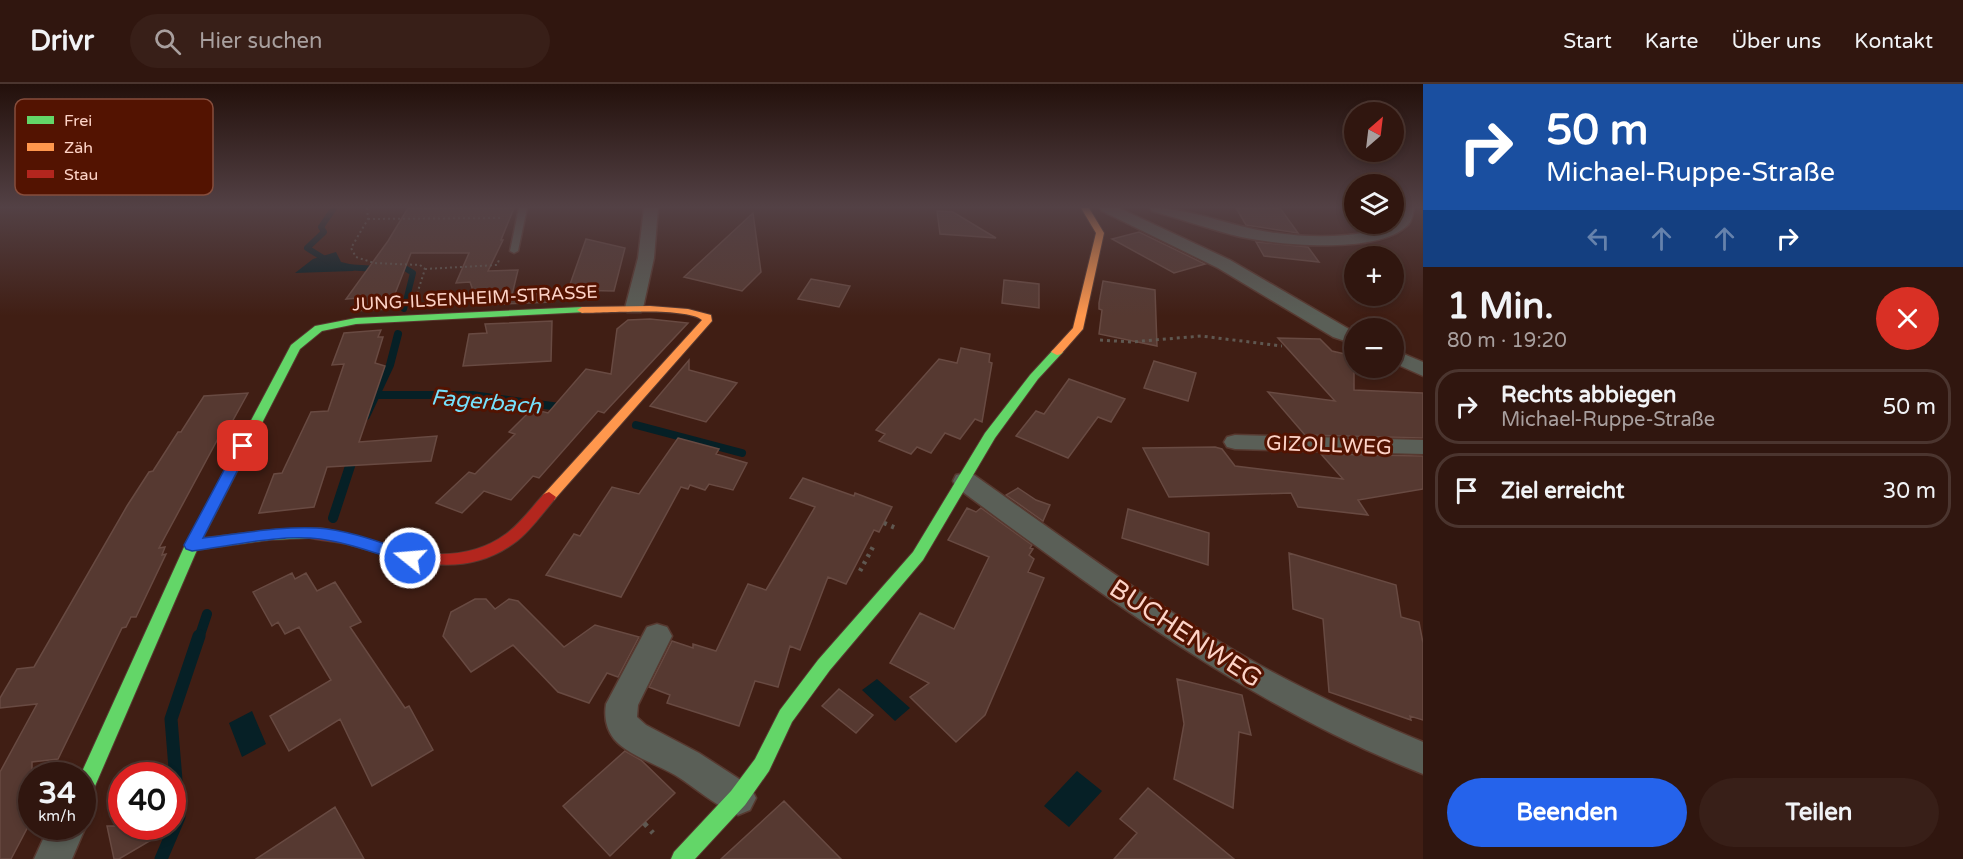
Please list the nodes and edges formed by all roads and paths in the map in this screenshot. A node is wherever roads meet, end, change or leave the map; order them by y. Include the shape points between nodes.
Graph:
1 (353, 244) edge
2 (515, 244) edge
3 (647, 244) edge
4 (1097, 244) edge
5 (1183, 244) edge
6 (514, 251) joint
7 (425, 269) junction
8 (634, 308) junction
9 (410, 318) junction
10 (1344, 334) edge
11 (1098, 341) dead end
12 (1282, 346) dead end
13 (1404, 351) edge
14 (1423, 356) edge
15 (1404, 361) edge
16 (1423, 370) edge
17 (1235, 442) dead end
18 (1423, 447) edge
19 (964, 481) junction
20 (192, 545) junction
21 (657, 636) dead end
22 (1423, 758) edge
23 (96, 762) edge
24 (738, 798) junction
25 (62, 840) edge
26 (53, 859) edge
27 (681, 859) edge

1 - 7 path via 351,248 356,257 374,263 420,264
2 - 6 lane
3 - 8 street
4 - 19 street via 1078,329 1034,377 990,436
5 - 10 street
6 - 7 path via 502,252 497,265
7 - 9 path
8 - 9 street, JUNG-ILSENHEIM-STRASSE
8 - 20 street, JUNG-ILSENHEIM-STRASSE via 694,312 704,314 707,321 513,537 487,553 434,562 318,534
9 - 20 street, JUNG-ILSENHEIM-STRASSE via 319,328 295,347
11 - 12 path via 1201,336
13 - 14 street
15 - 16 street
17 - 18 street, GIZOLLWEG
19 - 22 street, BUCHENWEG via 1202,646 1270,687
19 - 24 street via 918,555 786,716 762,765
20 - 23 street
21 - 24 street via 622,704 620,717 625,728
24 - 27 street
25 - 26 street

